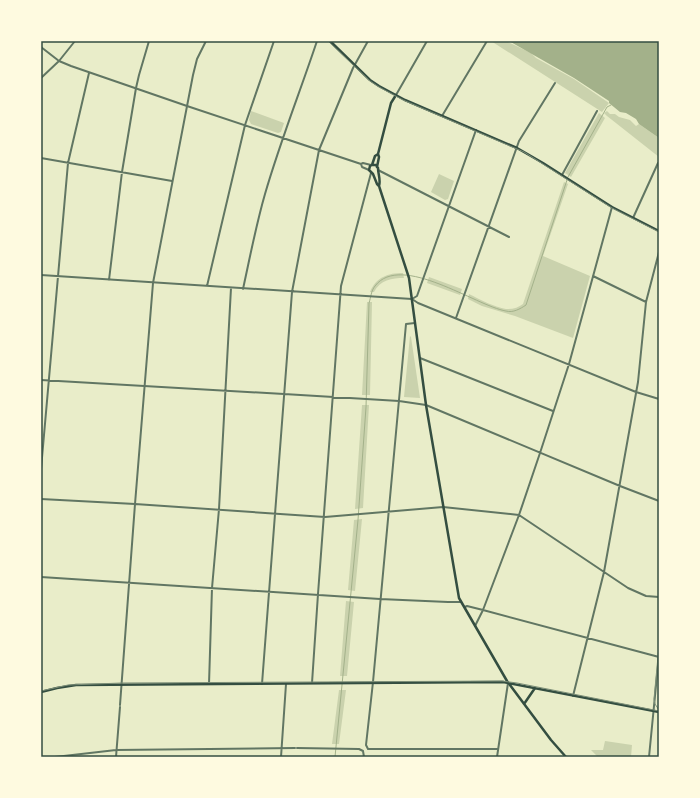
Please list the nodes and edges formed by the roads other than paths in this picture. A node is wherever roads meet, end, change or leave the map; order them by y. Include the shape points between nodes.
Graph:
1 (75, 41) edge
2 (149, 41) edge
3 (206, 41) edge
4 (274, 41) edge
5 (317, 41) edge
6 (330, 41) edge
7 (368, 41) edge
8 (427, 41) edge
9 (487, 41) edge
10 (41, 47) edge
11 (59, 61) junction
12 (355, 65) junction
13 (89, 73) junction
14 (41, 78) edge
15 (555, 83) dead end
16 (136, 88) junction
17 (396, 95) junction
18 (187, 106) junction
19 (597, 111) dead end
20 (442, 116) junction
21 (245, 125) junction
22 (476, 130) junction
23 (283, 138) junction
24 (517, 148) junction
25 (319, 150) junction
26 (378, 154) junction
27 (41, 158) edge
28 (68, 163) junction
29 (658, 163) dead end
30 (360, 164) junction
31 (371, 165) junction
32 (377, 169) junction
33 (369, 170) junction
34 (122, 172) junction
35 (372, 174) junction
36 (563, 175) junction
37 (172, 181) junction
38 (379, 186) junction
39 (450, 206) junction
40 (612, 207) junction
41 (633, 218) junction
42 (488, 226) junction
43 (659, 231) edge
44 (509, 237) dead end
45 (659, 252) edge
46 (41, 275) edge
47 (58, 276) junction
48 (593, 276) junction
49 (109, 280) junction
50 (153, 283) junction
51 (207, 286) junction
52 (231, 288) junction
53 (244, 289) junction
54 (292, 292) junction
55 (341, 295) junction
56 (412, 299) junction
57 (646, 302) junction
58 (456, 318) junction
59 (415, 323) junction
60 (420, 358) junction
61 (569, 364) junction
62 (41, 380) edge
63 (48, 381) junction
64 (145, 385) junction
65 (225, 390) junction
66 (636, 392) junction
67 (284, 394) junction
68 (333, 397) junction
69 (659, 399) edge
70 (399, 401) junction
71 (426, 405) junction
72 (553, 411) junction
73 (540, 453) junction
74 (41, 469) edge
75 (620, 486) junction
76 (41, 499) edge
77 (659, 501) edge
78 (135, 504) junction
79 (443, 507) junction
80 (219, 509) junction
81 (389, 511) junction
82 (275, 514) junction
83 (520, 515) junction
84 (325, 517) junction
85 (604, 572) junction
86 (41, 577) edge
87 (128, 583) junction
88 (212, 588) junction
89 (269, 591) junction
90 (318, 594) junction
91 (659, 597) edge
92 (380, 599) junction
93 (461, 602) junction
94 (464, 607) junction
95 (483, 610) junction
96 (475, 626) junction
97 (587, 638) junction
98 (659, 656) edge
99 (373, 683) junction
100 (508, 683) junction
101 (122, 684) junction
102 (209, 684) junction
103 (262, 684) junction
104 (286, 684) junction
105 (312, 684) junction
106 (535, 688) junction
107 (41, 692) edge
108 (573, 696) junction
109 (524, 704) junction
110 (654, 711) junction
111 (659, 712) edge
112 (282, 748) junction
113 (498, 749) junction
114 (116, 750) junction
115 (68, 756) edge
116 (55, 757) edge
117 (116, 757) edge
118 (281, 757) edge
119 (364, 757) edge
120 (497, 757) edge
121 (566, 757) edge
122 (649, 757) edge

1 - 11 street
2 - 16 street
3 - 18 street via 196,64
4 - 21 street
5 - 23 street
6 - 12 main road
7 - 12 street
8 - 17 street
9 - 20 street
10 - 11 street
11 - 13 street
11 - 14 street
12 - 17 main road via 370,80
12 - 25 street
13 - 16 street
13 - 28 street
15 - 24 street
16 - 18 street
16 - 34 street
17 - 20 main road
17 - 26 main road via 391,103
18 - 21 street
18 - 37 street
19 - 36 street
20 - 22 main road
21 - 23 street
21 - 51 street
22 - 24 main road
22 - 39 street
23 - 25 street
23 - 53 street via 255,232
24 - 36 main road
24 - 42 street
25 - 30 street
25 - 54 street
26 - 31 main road
26 - 32 main road
27 - 28 street
28 - 34 street
28 - 47 street
29 - 41 street
30 - 31 street
30 - 33 street
31 - 32 main road
31 - 33 main road
32 - 35 main road
32 - 38 main road
32 - 39 street
33 - 35 main road
34 - 37 street
34 - 49 street
35 - 38 main road
35 - 55 street
36 - 40 main road
37 - 50 street
38 - 56 main road via 409,278
39 - 42 street
39 - 56 street via 417,296
40 - 41 main road
40 - 48 street
41 - 43 main road
42 - 44 street
42 - 58 street
45 - 57 street
46 - 47 street
47 - 49 street
47 - 63 street
48 - 57 street
48 - 61 street
49 - 50 street
50 - 51 street
50 - 64 street
51 - 52 street
52 - 53 street
52 - 65 street
53 - 54 street
54 - 55 street
54 - 67 street
55 - 56 street
55 - 68 street
56 - 58 street
56 - 59 main road
57 - 66 street
58 - 61 street
59 - 60 main road
59 - 70 street via 406,324
60 - 71 main road
60 - 72 street
61 - 66 street
61 - 72 street
62 - 63 street
63 - 64 street
63 - 74 street
64 - 65 street
64 - 78 street
65 - 67 street
65 - 80 street
66 - 69 street
66 - 75 street
67 - 68 street
67 - 82 street
68 - 70 street
68 - 84 street
70 - 71 street
70 - 81 street
71 - 73 street
71 - 79 main road
72 - 73 street
73 - 75 street
73 - 83 street
75 - 77 street
75 - 85 street
76 - 78 street
78 - 80 street
78 - 87 street
79 - 81 street
79 - 83 street
79 - 93 main road
80 - 82 street
80 - 88 street
81 - 84 street
81 - 92 street
82 - 84 street
82 - 89 street
83 - 85 street
83 - 95 street
84 - 90 street
85 - 91 street via 637,593
85 - 97 street
86 - 87 street
87 - 88 street
87 - 101 street
88 - 89 street
88 - 102 street
89 - 90 street
89 - 103 street
90 - 92 street
90 - 105 street
92 - 93 street
92 - 99 street
93 - 94 main road
94 - 95 street
94 - 96 main road
95 - 96 street
95 - 97 street
96 - 100 main road
97 - 98 street
97 - 108 street
98 - 110 street
99 - 100 main road
99 - 105 main road
99 - 113 street via 367,747
100 - 106 main road
100 - 109 main road
100 - 113 street
101 - 102 main road
101 - 107 main road via 68,686
101 - 114 street
102 - 103 main road
103 - 104 main road
104 - 105 main road
104 - 112 street
106 - 108 main road
106 - 109 main road
108 - 110 main road
109 - 121 main road
110 - 111 main road
110 - 122 street
112 - 114 street
112 - 118 street
112 - 119 street via 359,749 363,751
113 - 120 street
114 - 115 street
114 - 117 street
115 - 116 street

